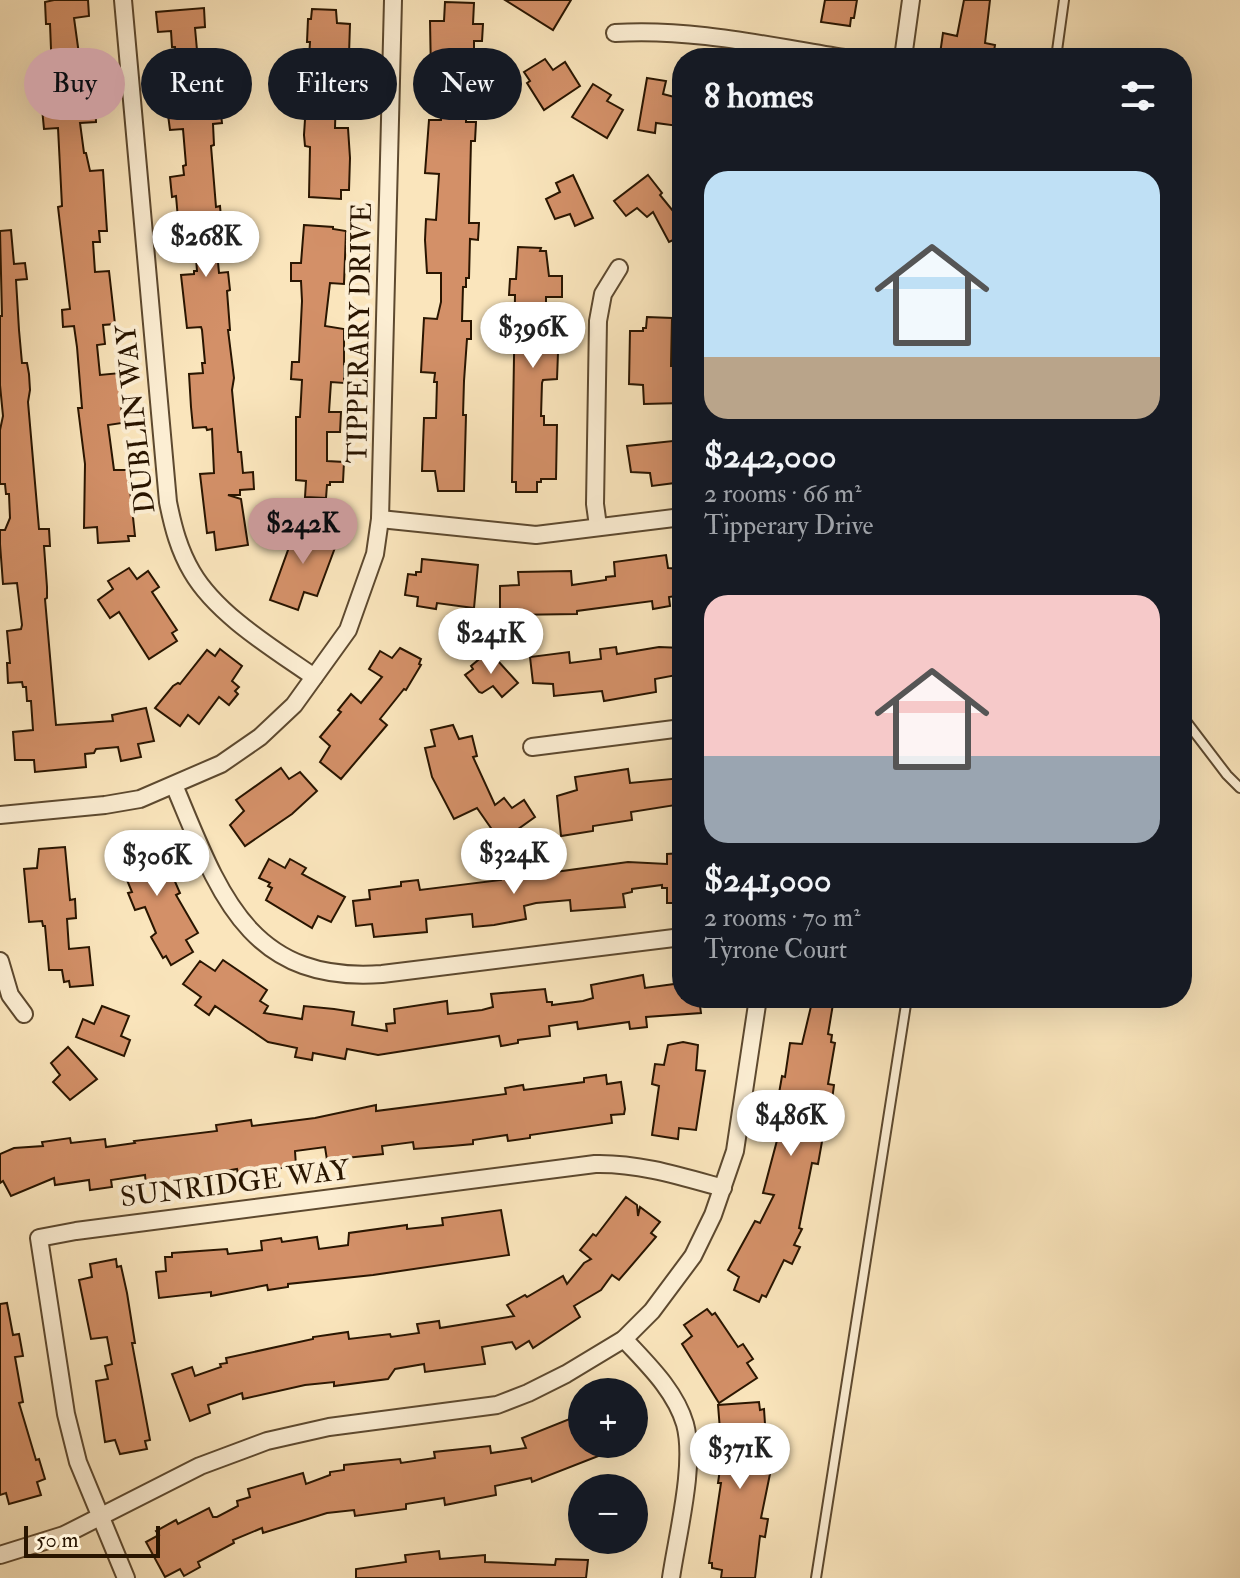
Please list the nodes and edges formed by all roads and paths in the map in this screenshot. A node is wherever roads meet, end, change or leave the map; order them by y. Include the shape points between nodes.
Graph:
1 (123, 0) edge
2 (393, 0) edge
3 (911, 0) edge
4 (1064, 0) edge
5 (615, 33) dead end
6 (778, 48) edge
7 (904, 48) edge
8 (1057, 48) edge
9 (619, 268) dead end
10 (672, 518) edge
11 (380, 519) junction
12 (598, 526) junction
13 (314, 677) junction
14 (672, 729) edge
15 (1192, 729) edge
16 (532, 747) dead end
17 (174, 785) junction
18 (1240, 788) edge
19 (0, 815) edge
20 (672, 938) edge
21 (0, 961) edge
22 (756, 1008) edge
23 (905, 1008) edge
24 (24, 1014) dead end
25 (723, 1188) junction
26 (624, 1339) junction
27 (101, 1518) junction
28 (0, 1555) edge
29 (126, 1578) edge
30 (671, 1578) edge
31 (816, 1578) edge

1 - 13 street, DUBLIN WAY via 175,537 213,599
2 - 11 street, TIPPERARY DRIVE
3 - 7 street
4 - 8 lane
5 - 6 street via 651,30
9 - 12 street via 603,294 598,321
10 - 12 street
11 - 12 street via 536,535
11 - 13 street, TIPPERARY DRIVE via 375,554 348,630
13 - 17 street, TIPPERARY DRIVE via 260,737 221,764
14 - 16 street
15 - 18 lane
17 - 19 street, TIPPERARY DRIVE via 117,803
17 - 20 street via 215,883 241,921 274,952 317,970 382,974
21 - 24 street via 10,995
22 - 25 street via 735,1151
23 - 31 lane
25 - 26 street via 693,1256
25 - 27 street, SUNRIDGE WAY via 623,1163 595,1164 39,1238 66,1414
26 - 27 street via 566,1374 497,1405 329,1427 267,1441 200,1466
26 - 30 street via 660,1378 685,1425 686,1481
27 - 28 street
27 - 29 street

